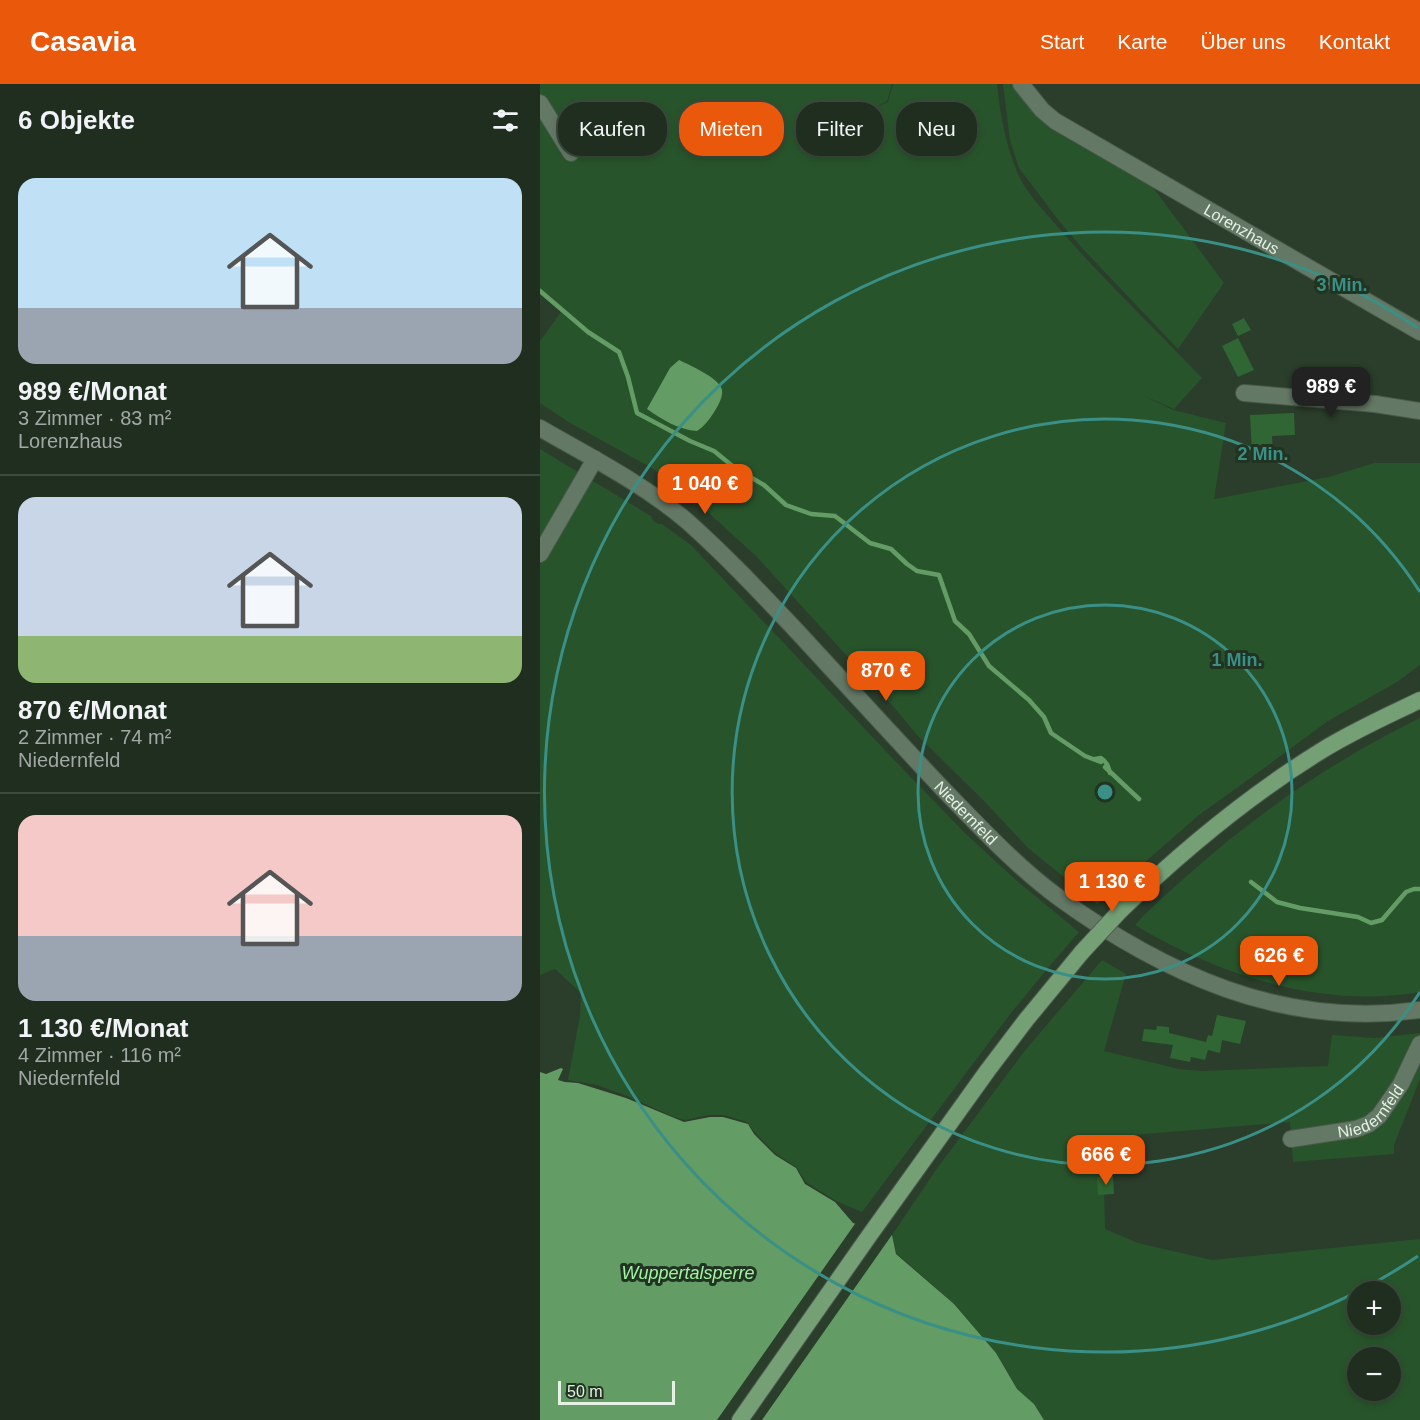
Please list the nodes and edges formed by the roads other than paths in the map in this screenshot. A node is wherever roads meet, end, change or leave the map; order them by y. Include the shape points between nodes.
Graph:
1 (1021, 84) edge
2 (540, 104) edge
3 (558, 132) edge
4 (1420, 333) edge
5 (1244, 393) dead end
6 (1420, 411) edge
7 (540, 428) edge
8 (595, 459) junction
9 (540, 554) edge
10 (1420, 700) edge
11 (1420, 1010) edge
12 (1420, 1044) edge
13 (1291, 1140) dead end
14 (740, 1420) edge

1 - 4 street, Lorenzhaus via 1055,121
2 - 3 street
5 - 6 street
7 - 8 street, Niedernfeld
8 - 9 street
8 - 11 street, Niedernfeld via 669,507 719,551 976,823 1048,889 1097,924 1169,966 1265,1001 1342,1013
10 - 14 main road, bridge via 1323,749 1272,782 1220,822 1120,911 1013,1036
12 - 13 street, Niedernfeld via 1392,1099 1369,1124

